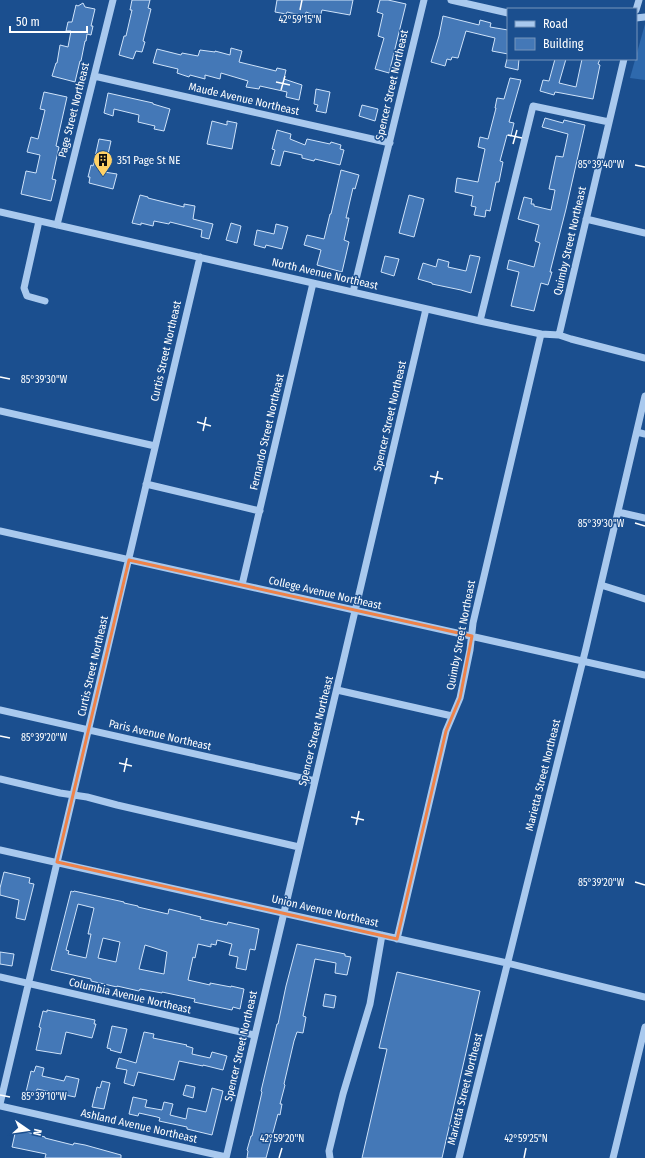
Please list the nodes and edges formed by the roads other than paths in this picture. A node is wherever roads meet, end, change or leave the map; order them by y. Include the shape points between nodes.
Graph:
1 (113, 0) edge
2 (424, 0) edge
3 (451, 0) edge
4 (507, 13) edge
5 (624, 60) edge
6 (94, 76) junction
7 (609, 122) junction
8 (390, 143) junction
9 (0, 212) edge
10 (586, 219) junction
11 (39, 221) junction
12 (57, 225) junction
13 (645, 233) edge
14 (200, 257) junction
15 (313, 283) junction
16 (353, 292) junction
17 (45, 301) dead end
18 (426, 309) junction
19 (480, 321) junction
20 (541, 334) junction
21 (559, 335) junction
22 (645, 358) edge
23 (645, 396) edge
24 (0, 411) edge
25 (637, 432) junction
26 (645, 434) edge
27 (155, 446) junction
28 (146, 484) junction
29 (260, 511) junction
30 (618, 512) junction
31 (645, 518) edge
32 (0, 530) edge
33 (129, 560) junction
34 (601, 585) junction
35 (242, 586) junction
36 (645, 599) edge
37 (356, 611) junction
38 (472, 636) junction
39 (583, 661) junction
40 (645, 675) edge
41 (337, 690) junction
42 (0, 710) edge
43 (452, 716) junction
44 (88, 730) junction
45 (0, 779) edge
46 (315, 781) junction
47 (73, 794) junction
48 (299, 847) junction
49 (0, 850) edge
50 (57, 862) junction
51 (284, 913) junction
52 (382, 935) junction
53 (397, 939) junction
54 (507, 963) junction
55 (0, 978) edge
56 (28, 984) junction
57 (645, 997) edge
58 (645, 1027) edge
59 (254, 1035) junction
60 (0, 1105) edge
61 (226, 1157) edge
62 (330, 1158) edge
63 (459, 1158) edge
64 (613, 1158) edge

1 - 6 street, Page Street Northeast
2 - 8 street, Spencer Street Northeast
3 - 4 street
5 - 7 street, Quimby Street Northeast
6 - 8 street, Maude Avenue Northeast
6 - 12 street, Page Street Northeast
7 - 10 street, Quimby Street Northeast
7 - 19 street via 533,106
8 - 16 street, Spencer Street Northeast
9 - 11 street, North Avenue Northeast
10 - 13 street
10 - 21 street, Quimby Street Northeast
11 - 12 street, North Avenue Northeast
11 - 17 street via 24,288 27,296
12 - 14 street, North Avenue Northeast
14 - 15 street, North Avenue Northeast
14 - 27 street, Curtis Street Northeast
15 - 16 street, North Avenue Northeast
15 - 29 street, Fernando Street Northeast
16 - 18 street, North Avenue Northeast
18 - 19 street, North Avenue Northeast
18 - 37 street, Spencer Street Northeast
19 - 20 street, North Avenue Northeast
20 - 21 street, North Avenue Northeast
20 - 38 street, Quimby Street Northeast
21 - 22 street, North Avenue Northeast
23 - 25 street, Marietta Street Northeast
24 - 27 street
25 - 26 street
25 - 30 street, Marietta Street Northeast
27 - 28 street, Curtis Street Northeast
28 - 29 street
28 - 33 street, Curtis Street Northeast
29 - 35 street, Fernando Street Northeast
30 - 31 street
30 - 34 street, Marietta Street Northeast
32 - 33 street, College Avenue Northeast
33 - 35 street, College Avenue Northeast
33 - 44 street, Curtis Street Northeast
34 - 36 street
34 - 39 street, Marietta Street Northeast
35 - 37 street, College Avenue Northeast
37 - 38 street, College Avenue Northeast
37 - 41 street, Spencer Street Northeast
38 - 39 street, College Avenue Northeast
38 - 43 street, Quimby Street Northeast via 460,698
39 - 40 street, College Avenue Northeast
39 - 54 street, Marietta Street Northeast
41 - 43 street
41 - 46 street, Spencer Street Northeast
42 - 44 street, Paris Avenue Northeast
43 - 53 street, Quimby Street Northeast via 446,731
44 - 46 street, Paris Avenue Northeast
44 - 47 street, Curtis Street Northeast
45 - 47 street
46 - 48 street, Spencer Street Northeast
47 - 48 street
47 - 50 street, Curtis Street Northeast
48 - 51 street, Spencer Street Northeast
49 - 50 street, Union Avenue Northeast
50 - 51 street, Union Avenue Northeast
50 - 56 street, Curtis Street Northeast
51 - 52 street, Union Avenue Northeast
51 - 59 street, Spencer Street Northeast
52 - 53 street, Union Avenue Northeast
52 - 62 street via 370,1004 343,1094 329,1151
53 - 54 street, Union Avenue Northeast
54 - 57 street, Union Avenue Northeast
54 - 63 street, Marietta Street Northeast
55 - 56 street, Columbia Avenue Northeast
56 - 59 street, Columbia Avenue Northeast
56 - 60 street, Curtis Street Northeast
58 - 64 street
59 - 61 street, Spencer Street Northeast
60 - 61 street, Ashland Avenue Northeast

